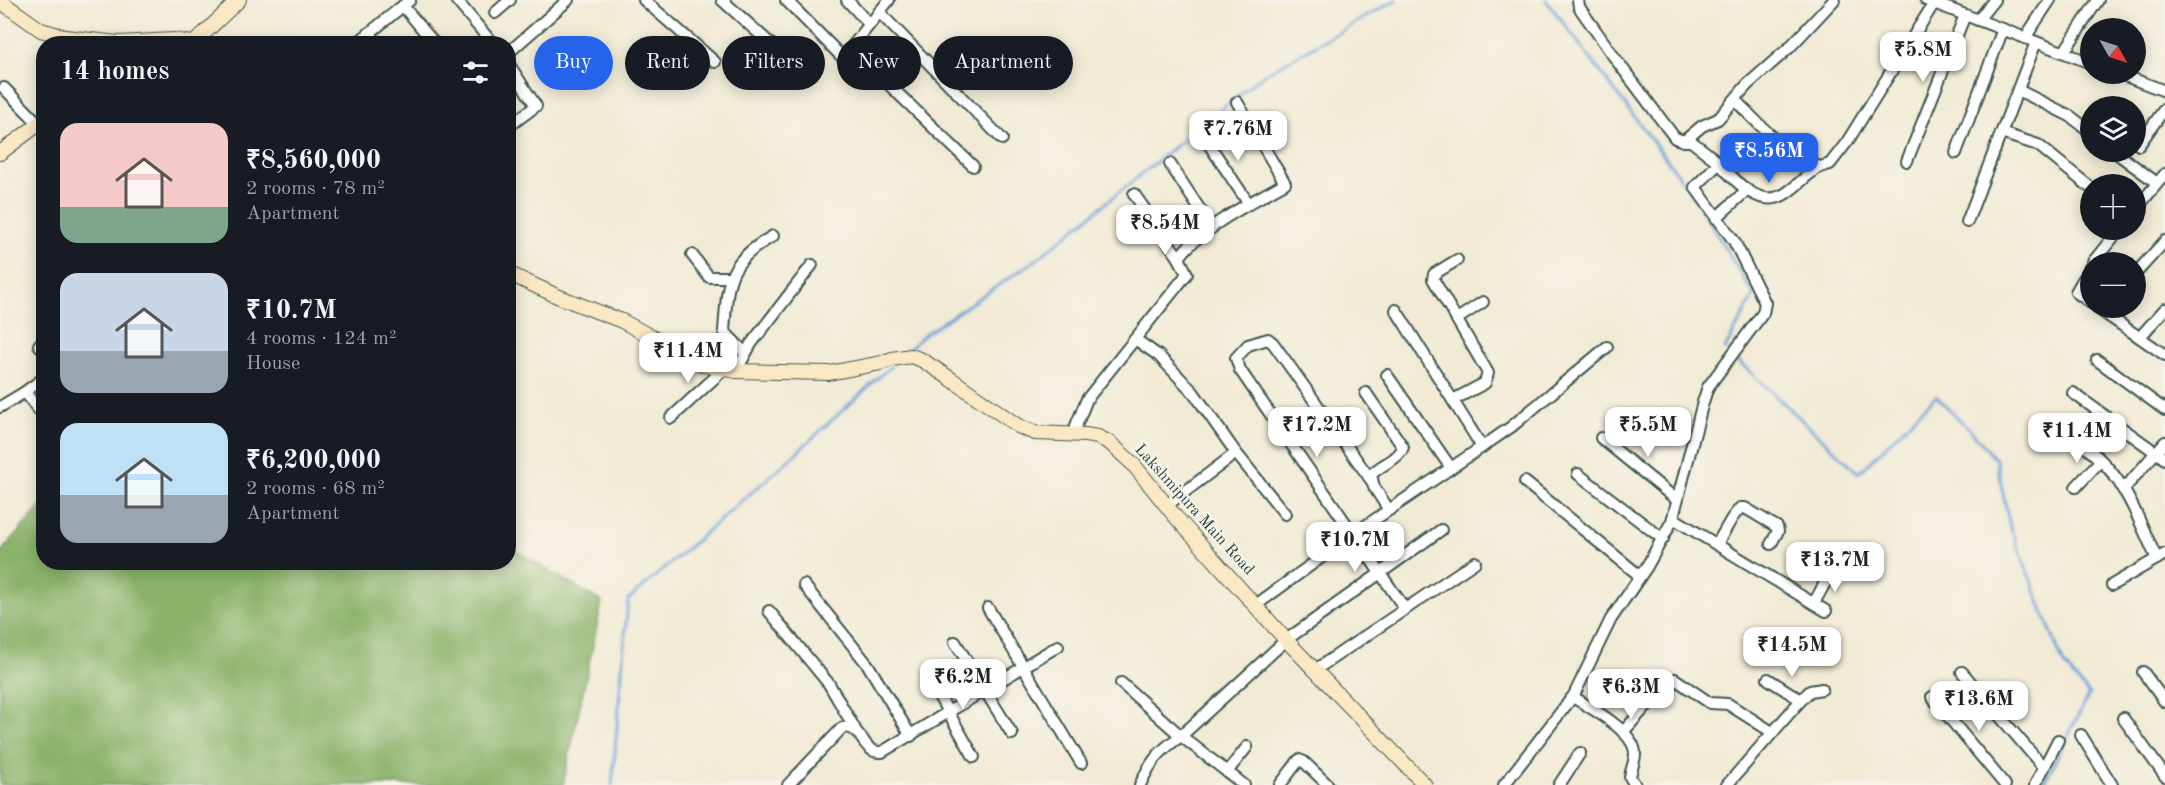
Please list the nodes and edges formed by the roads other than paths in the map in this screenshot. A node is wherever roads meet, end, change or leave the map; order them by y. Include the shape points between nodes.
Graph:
1 (239, 0) edge
2 (456, 0) edge
3 (510, 0) edge
4 (568, 0) edge
5 (644, 0) edge
6 (722, 0) edge
7 (786, 0) edge
8 (847, 0) edge
9 (889, 0) edge
10 (1578, 0) edge
11 (1834, 0) edge
12 (1994, 0) edge
13 (2050, 0) edge
14 (2098, 0) edge
15 (0, 1) edge
16 (1932, 1) edge
17 (406, 3) edge
18 (879, 12) junction
19 (495, 13) dead end
20 (1965, 15) junction
21 (1978, 20) junction
22 (869, 24) junction
23 (2004, 29) junction
24 (369, 33) junction
25 (67, 36) edge
26 (203, 36) edge
27 (365, 36) edge
28 (371, 36) edge
29 (429, 36) edge
30 (486, 36) edge
31 (762, 36) edge
32 (860, 36) edge
33 (2031, 40) junction
34 (516, 46) edge
35 (837, 52) edge
36 (2064, 52) junction
37 (2080, 59) edge
38 (715, 62) dead end
39 (516, 75) edge
40 (2146, 84) edge
41 (4, 87) dead end
42 (894, 90) edge
43 (2018, 90) junction
44 (2165, 91) edge
45 (1735, 100) junction
46 (1237, 102) dead end
47 (2165, 108) edge
48 (36, 117) edge
49 (516, 121) edge
50 (2080, 124) edge
51 (36, 125) edge
52 (2001, 133) junction
53 (2146, 135) edge
54 (1204, 137) dead end
55 (1002, 139) dead end
56 (1684, 141) junction
57 (2, 146) edge
58 (1956, 153) dead end
59 (1717, 161) junction
60 (1907, 161) dead end
61 (2129, 162) edge
62 (1170, 164) dead end
63 (973, 166) dead end
64 (1820, 167) junction
65 (2165, 174) edge
66 (2080, 179) edge
67 (2157, 183) junction
68 (1747, 190) junction
69 (1134, 194) dead end
70 (2146, 197) edge
71 (1249, 204) junction
72 (1716, 218) junction
73 (1967, 222) dead end
74 (1212, 228) junction
75 (773, 236) dead end
76 (2111, 240) edge
77 (2165, 241) edge
78 (2102, 252) edge
79 (692, 255) dead end
80 (1179, 258) junction
81 (1457, 260) dead end
82 (2146, 262) edge
83 (812, 265) dead end
84 (516, 277) edge
85 (730, 277) junction
86 (1483, 302) dead end
87 (2165, 309) edge
88 (1396, 310) dead end
89 (2114, 318) edge
90 (1457, 319) junction
91 (2140, 337) junction
92 (1135, 339) junction
93 (1607, 346) dead end
94 (745, 353) junction
95 (2165, 355) edge
96 (2097, 360) dead end
97 (730, 370) junction
98 (1387, 375) dead end
99 (36, 384) edge
100 (25, 392) junction
101 (1366, 393) dead end
102 (2073, 393) dead end
103 (1453, 400) junction
104 (36, 406) edge
105 (0, 407) edge
106 (2165, 410) edge
107 (671, 418) dead end
108 (2052, 425) dead end
109 (1073, 433) junction
110 (1601, 438) dead end
111 (2165, 442) edge
112 (1482, 447) junction
113 (1236, 453) junction
114 (2160, 455) edge
115 (2100, 460) junction
116 (1451, 468) junction
117 (1578, 474) dead end
118 (1371, 480) junction
119 (1525, 482) dead end
120 (2076, 487) dead end
121 (2123, 490) junction
122 (1677, 500) junction
123 (1166, 506) junction
124 (1389, 510) junction
125 (1285, 514) dead end
126 (1673, 518) junction
127 (1441, 530) dead end
128 (1352, 535) junction
129 (1663, 539) junction
130 (1717, 544) junction
131 (1771, 544) dead end
132 (2161, 556) edge
133 (1475, 562) dead end
134 (1832, 570) dead end
135 (1380, 574) junction
136 (1640, 576) junction
137 (804, 585) dead end
138 (2112, 585) dead end
139 (1814, 603) junction
140 (1256, 605) junction
141 (988, 608) dead end
142 (1405, 609) junction
143 (769, 610) dead end
144 (1826, 611) dead end
145 (1286, 640) junction
146 (955, 642) dead end
147 (1058, 646) dead end
148 (1023, 667) junction
149 (1315, 670) junction
150 (1962, 672) dead end
151 (2143, 672) dead end
152 (928, 677) dead end
153 (1768, 680) dead end
154 (1121, 683) dead end
155 (1822, 689) dead end
156 (985, 691) junction
157 (1573, 697) junction
158 (1932, 697) dead end
159 (1801, 700) junction
160 (2165, 702) edge
161 (948, 713) junction
162 (2123, 718) dead end
163 (855, 729) junction
164 (1623, 732) junction
165 (1772, 732) junction
166 (1011, 734) dead end
167 (2081, 735) dead end
168 (911, 736) junction
169 (1182, 736) junction
170 (2058, 740) dead end
171 (1247, 747) dead end
172 (1580, 753) dead end
173 (974, 757) dead end
174 (1080, 763) dead end
175 (2044, 768) junction
176 (1227, 772) junction
177 (2165, 776) edge
178 (788, 785) edge
179 (1140, 785) edge
180 (1244, 785) edge
181 (1280, 785) edge
182 (1328, 785) edge
183 (1425, 785) edge
184 (1504, 785) edge
185 (1559, 785) edge
186 (1635, 785) edge
187 (1727, 785) edge
188 (2005, 785) edge
189 (2035, 785) edge
190 (2112, 785) edge

1 - 26 main road
2 - 30 street
3 - 19 street
4 - 34 street
5 - 38 street
6 - 31 street
7 - 35 street
8 - 22 street
9 - 18 street
10 - 56 street via 1617,61 1675,138
11 - 45 street
12 - 21 street
13 - 33 street
14 - 36 street
15 - 25 main road via 41,30
16 - 20 street
16 - 64 street via 1847,142 1830,164
17 - 24 street
17 - 29 street
18 - 22 street
18 - 55 street
20 - 21 street
20 - 60 street
21 - 23 street
22 - 32 street
23 - 33 street
23 - 58 street
24 - 27 street
24 - 28 street
33 - 36 street
33 - 43 street
36 - 37 street
39 - 49 street via 536,106
40 - 44 street
41 - 48 street
42 - 63 street
43 - 50 street
43 - 52 street
45 - 56 street via 1718,119
45 - 64 street via 1784,147
46 - 71 street via 1285,183
47 - 53 street
51 - 57 main road
52 - 66 street via 2038,145
52 - 73 street
54 - 71 street
56 - 59 street via 1691,141
59 - 68 street
59 - 72 street via 1695,187
61 - 67 street
62 - 74 street
64 - 68 street via 1776,198
65 - 67 street
67 - 70 street
68 - 72 street
69 - 80 street
71 - 74 street
72 - 122 street via 1734,241 1765,303 1763,313 1708,387
74 - 80 street via 1186,246
75 - 85 street via 751,249
76 - 78 street
77 - 82 street
79 - 85 street via 709,277
80 - 92 street via 1187,274
81 - 90 street via 1432,276
83 - 94 street
84 - 97 main road, Lakshmipura Main Road via 622,321 691,360
85 - 94 street via 724,331
86 - 90 street
87 - 91 street
88 - 103 street
89 - 91 street
90 - 103 street via 1488,372 1485,383
91 - 95 street
92 - 109 street via 1087,399
92 - 113 street via 1159,356 1194,393
93 - 112 street
94 - 97 street
96 - 106 street
97 - 107 street
97 - 109 main road, Lakshmipura Main Road via 829,373 911,356 1018,426 1035,433
98 - 116 street
99 - 100 street
100 - 104 street
100 - 105 street
101 - 118 street via 1403,447 1397,456 1376,469
102 - 114 street
103 - 112 street
108 - 115 street
109 - 123 main road, Lakshmipura Main Road via 1110,443 1133,464
110 - 122 street
111 - 114 street
112 - 116 street
113 - 123 street
113 - 125 street
114 - 121 street
115 - 120 street
115 - 121 street
116 - 124 street
117 - 129 street
118 - 124 street
118 - 128 street via 1273,343 1268,339 1248,345 1236,358 1240,370
119 - 136 street
121 - 132 street
122 - 126 street
123 - 140 main road, Lakshmipura Main Road
124 - 128 street
126 - 129 street
126 - 130 street
127 - 135 street
128 - 135 street
128 - 140 street
129 - 136 street
130 - 131 street via 1740,508 1777,527
130 - 139 street
132 - 138 street
133 - 142 street
134 - 139 street
135 - 142 street
135 - 145 street
136 - 157 street via 1611,619
137 - 168 street via 868,665
139 - 144 street
140 - 145 main road, Lakshmipura Main Road
141 - 148 street
142 - 149 street
143 - 163 street via 829,684
145 - 149 main road, Lakshmipura Main Road
145 - 169 street
146 - 156 street
147 - 148 street
148 - 156 street
148 - 174 street
149 - 183 main road, Lakshmipura Main Road
150 - 175 street
151 - 160 street
152 - 161 street
153 - 159 street
154 - 169 street
155 - 159 street via 1810,691
156 - 161 street
156 - 166 street
157 - 164 street
157 - 184 street
158 - 188 street
159 - 165 street
161 - 168 street
161 - 173 street
162 - 177 street
163 - 168 street via 874,753
163 - 178 street via 842,728
164 - 165 street via 1675,679 1710,703 1728,704
164 - 186 street via 1635,750 1630,777
165 - 187 street
167 - 190 street
169 - 176 street
169 - 179 street via 1151,761
170 - 175 street
171 - 176 street
172 - 185 street
175 - 189 street
176 - 180 street
181 - 182 street via 1299,760

